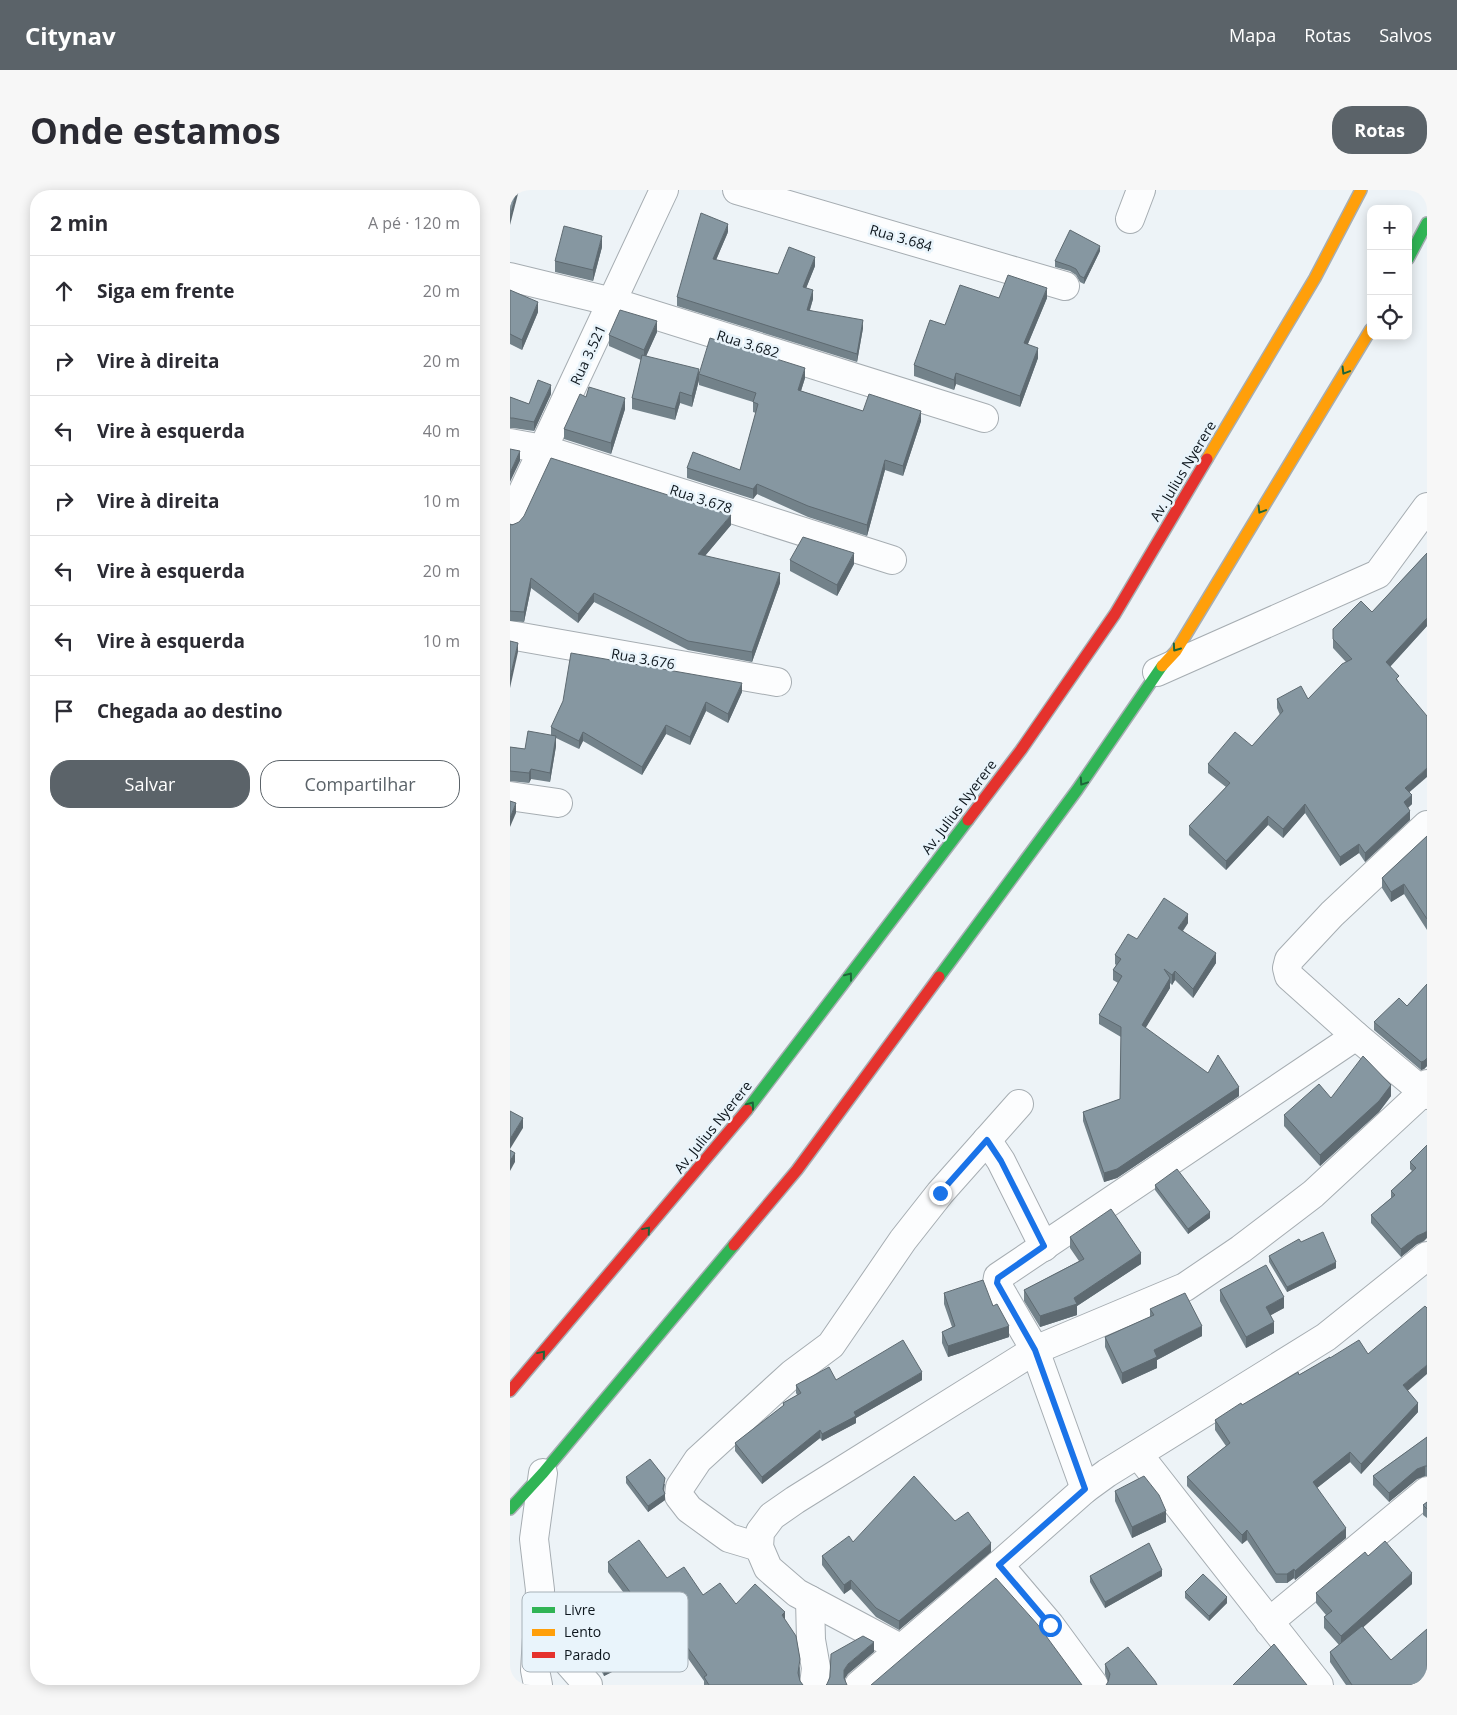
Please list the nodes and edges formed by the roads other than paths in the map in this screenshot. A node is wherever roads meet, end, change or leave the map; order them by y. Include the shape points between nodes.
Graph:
1 (664, 190) edge
2 (737, 190) edge
3 (1141, 190) edge
4 (1361, 190) edge
5 (1130, 220) dead end
6 (1427, 223) edge
7 (1412, 251) edge
8 (510, 277) edge
9 (1066, 286) dead end
10 (613, 302) junction
11 (1367, 336) edge
12 (984, 418) dead end
13 (510, 443) edge
14 (543, 449) junction
15 (1427, 508) edge
16 (510, 519) edge
17 (892, 560) dead end
18 (510, 635) edge
19 (1157, 672) junction
20 (777, 682) dead end
21 (510, 796) edge
22 (558, 803) dead end
23 (1427, 825) edge
24 (1356, 1036) junction
25 (1426, 1090) edge
26 (1019, 1104) dead end
27 (987, 1140) junction
28 (1044, 1246) junction
29 (1427, 1256) edge
30 (1035, 1350) junction
31 (510, 1391) edge
32 (1138, 1454) junction
33 (543, 1473) junction
34 (1085, 1489) junction
35 (1427, 1491) edge
36 (510, 1509) edge
37 (759, 1547) junction
38 (999, 1565) junction
39 (540, 1592) edge
40 (810, 1600) junction
41 (1269, 1622) junction
42 (902, 1649) junction
43 (536, 1672) edge
44 (576, 1672) edge
45 (538, 1685) edge
46 (588, 1685) edge
47 (814, 1685) edge
48 (859, 1685) edge
49 (1094, 1685) edge
50 (1319, 1685) edge

1 - 10 street, Rua 3.521
2 - 9 street, Rua 3.684
3 - 5 street
31 -> 4 main road, Av. Julius Nyerere via 734,1128 1021,750 1115,614 1315,278
6 - 7 main road
8 - 10 street, Rua 3.682
10 - 12 street, Rua 3.682
10 - 14 street, Rua 3.521
11 -> 19 main road via 1176,651
13 - 14 street, Rua 3.678
14 - 16 street, Rua 3.521
14 - 17 street, Rua 3.678
15 - 19 street via 1378,574
18 - 20 street, Rua 3.676
19 -> 33 main road via 1077,790 797,1170
21 - 22 street
23 - 24 street via 1332,914 1289,960 1289,976
24 - 25 street
24 - 28 street
25 - 30 street via 1313,1194 1185,1287
26 - 27 street
27 - 28 street
27 - 37 street via 903,1240 831,1345 792,1374 698,1460 680,1488 679,1496 689,1509 729,1538
28 - 30 street via 998,1278 997,1283
29 - 32 street via 1326,1338
30 - 34 street
30 - 37 street via 772,1516 760,1532
32 - 34 street
32 - 41 street
33 - 36 main road
33 - 39 street via 534,1539
34 - 38 street
35 - 41 street
37 - 40 street via 768,1568
38 - 42 street
38 - 49 street via 1050,1625
40 - 42 street
40 - 47 street via 811,1640 816,1668
41 - 50 street
42 - 48 street
43 - 45 street
44 - 46 street

